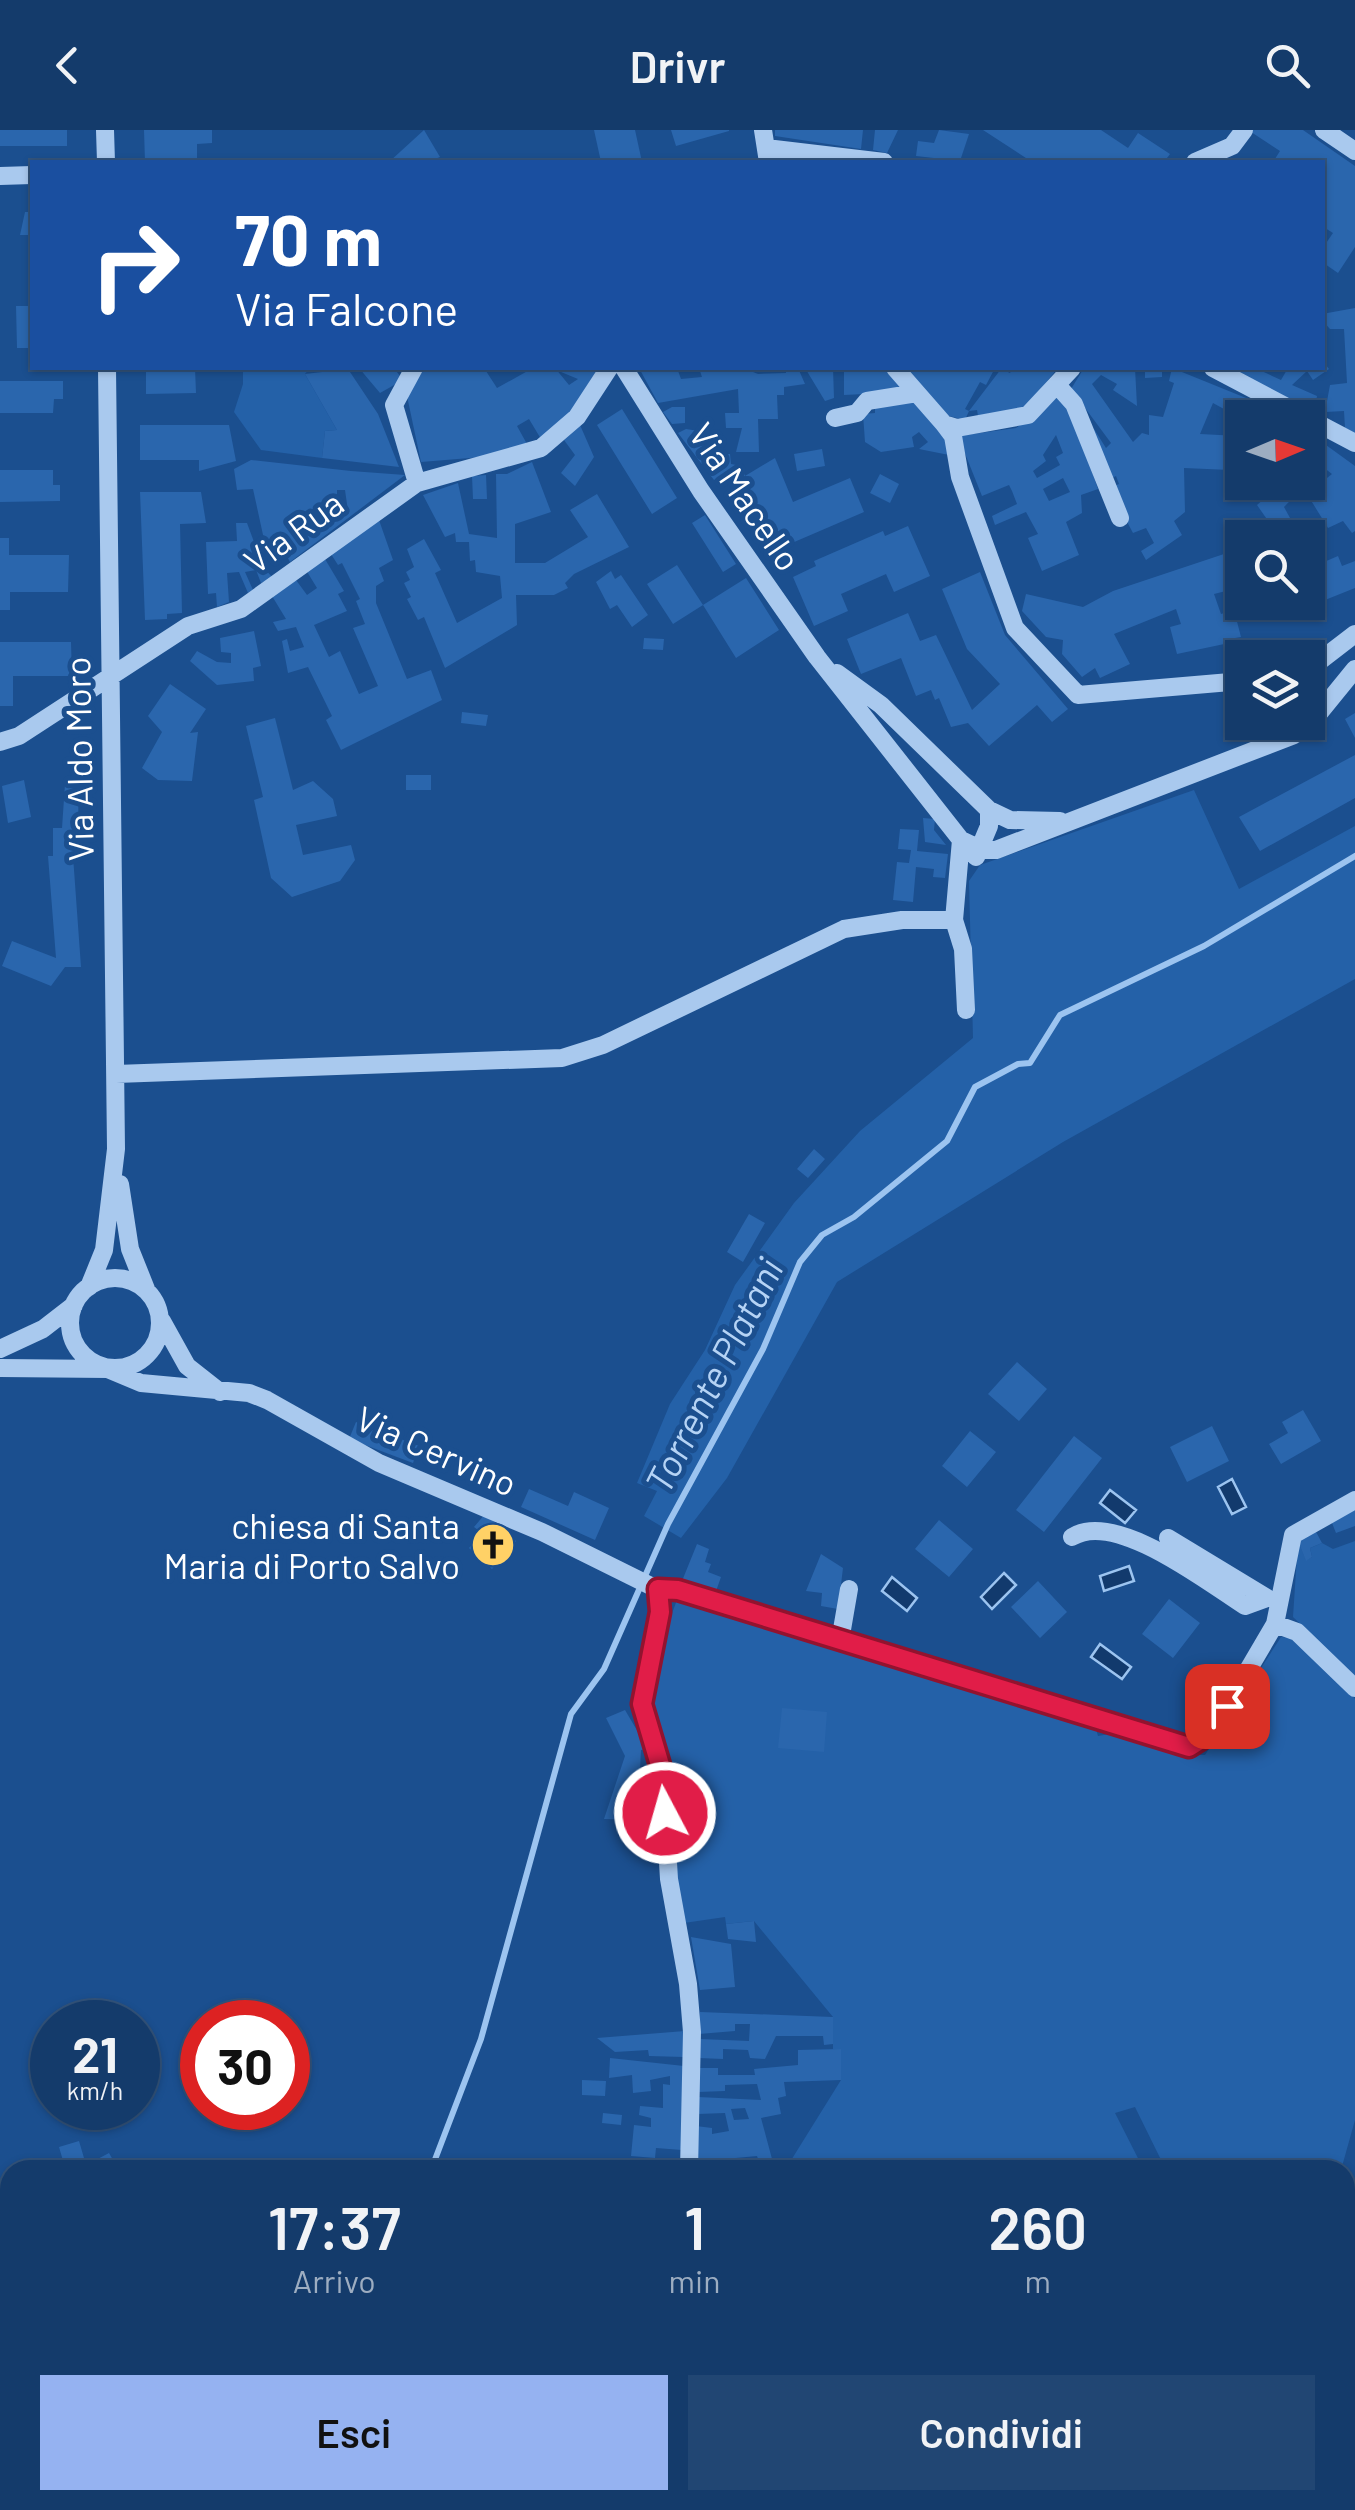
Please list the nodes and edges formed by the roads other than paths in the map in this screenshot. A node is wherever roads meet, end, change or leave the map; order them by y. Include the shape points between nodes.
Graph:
1 (106, 130) edge
2 (1244, 130) edge
3 (1324, 130) edge
4 (766, 147) edge
5 (1355, 151) edge
6 (796, 157) edge
7 (106, 160) edge
8 (849, 160) edge
9 (1200, 160) edge
10 (30, 175) edge
11 (0, 176) edge
12 (107, 370) edge
13 (413, 370) edge
14 (608, 370) edge
15 (625, 370) edge
16 (897, 370) edge
17 (1070, 370) edge
18 (1217, 370) edge
19 (1057, 386) junction
20 (917, 394) junction
21 (835, 418) dead end
22 (944, 424) junction
23 (1355, 443) edge
24 (418, 483) junction
25 (1120, 518) dead end
26 (1355, 634) edge
27 (1325, 657) edge
28 (816, 658) junction
29 (1355, 669) edge
30 (110, 674) junction
31 (1225, 683) edge
32 (912, 738) junction
33 (0, 742) edge
34 (894, 754) junction
35 (989, 810) junction
36 (1083, 819) junction
37 (961, 840) junction
38 (982, 850) junction
39 (957, 888) junction
40 (954, 920) junction
41 (966, 1010) dead end
42 (116, 1074) junction
43 (116, 1149) junction
44 (89, 1286) junction
45 (146, 1290) junction
46 (74, 1306) junction
47 (159, 1313) junction
48 (0, 1348) edge
49 (106, 1367) junction
50 (0, 1368) edge
51 (220, 1392) junction
52 (1355, 1500) edge
53 (1072, 1538) dead end
54 (1168, 1538) dead end
55 (849, 1588) dead end
56 (658, 1589) junction
57 (1275, 1624) junction
58 (840, 1640) junction
59 (1355, 1688) edge
60 (689, 2160) edge

1 - 7 street
2 - 9 street via 1232,146
3 - 5 street
4 - 6 street
6 - 8 street
10 - 11 street
12 - 30 street, Via Aldo Moro
13 - 24 street via 394,405
14 - 24 street, Via Rua via 577,417 541,448
15 - 28 street, Via Macello
16 - 20 street
17 - 19 street
18 - 23 street
19 - 22 street via 1028,415 978,427
19 - 25 street via 1074,404
20 - 21 street via 867,400 857,413
20 - 22 street
22 - 31 street via 1015,628 1078,695
24 - 30 street, Via Rua via 241,609 188,626
26 - 27 street
28 - 32 street
28 - 34 street
29 - 36 street via 1294,736
30 - 33 street, Via Rua
30 - 42 street, Via Aldo Moro
32 - 34 street
32 - 35 street
34 - 37 street
35 - 36 street via 1038,824
35 - 38 street
36 - 38 street
37 - 38 street
37 - 39 street
38 - 39 street
39 - 40 street
40 - 41 street
40 - 42 street via 844,929 603,1045 562,1058
42 - 43 street, Via Aldo Moro
43 - 44 street via 104,1250
43 - 45 street via 124,1224
44 - 45 street via 118,1278
44 - 46 street
45 - 47 street
46 - 48 street
46 - 49 street via 74,1340
47 - 49 street via 150,1351 135,1364
47 - 51 street via 177,1353
49 - 50 street, Via Cervino
49 - 51 street, Via Cervino via 129,1381
51 - 56 street, Via Cervino via 267,1400 379,1463
52 - 57 street, Via Cervino via 1294,1535
53 - 54 street via 1105,1528 1159,1551 1245,1606 1267,1598
55 - 58 street
56 - 58 street, Via Cervino
56 - 60 street via 660,1612 642,1704 663,1780 669,1879 691,2016
57 - 58 street, Via Cervino via 1211,1733 1189,1747
57 - 59 street via 1297,1632

